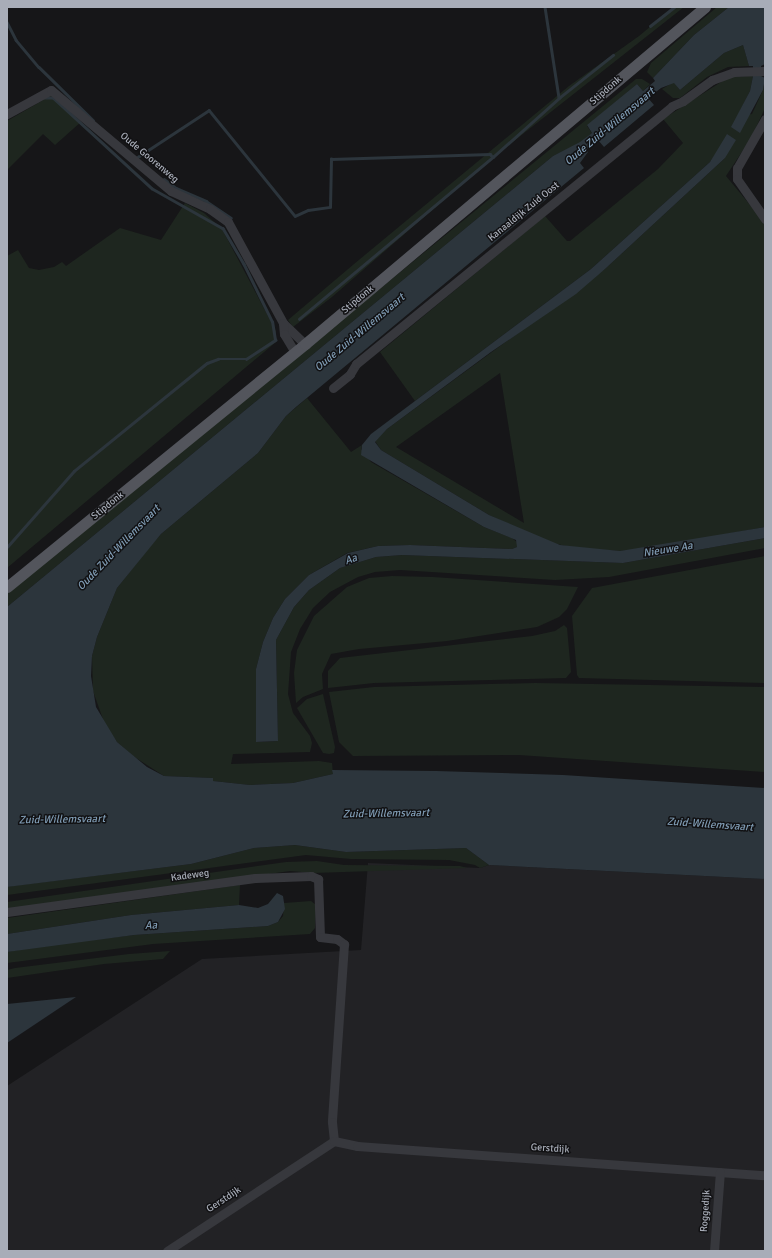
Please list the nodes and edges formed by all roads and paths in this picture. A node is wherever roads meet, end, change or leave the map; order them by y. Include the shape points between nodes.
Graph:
1 (705, 7) edge
2 (760, 71) edge
3 (7, 114) edge
4 (765, 120) edge
5 (765, 219) edge
6 (283, 323) junction
7 (305, 344) junction
8 (295, 352) junction
9 (333, 388) dead end
10 (7, 587) edge
11 (7, 912) edge
12 (334, 1142) junction
13 (720, 1172) junction
14 (765, 1175) edge
15 (167, 1251) edge
16 (714, 1251) edge

1 - 7 main road, Stipdonk
2 - 9 street, Kanaaldijk Zuid Oost via 734,72 712,80 672,106 356,364 350,374
3 - 6 street, Oude Goorenweg via 51,90 171,191 210,209 228,222
4 - 5 street via 737,168 737,179
6 - 7 street, Oude Goorenweg
6 - 8 street, Oude Goorenweg via 284,334
7 - 8 main road, Stipdonk
8 - 10 main road, Stipdonk
11 - 12 street, Kadeweg via 255,878 311,876 318,879 320,937 337,939 344,944 332,1122
12 - 13 street, Gerstdijk via 357,1146
12 - 15 street, Gerstdijk
13 - 14 street, Gerstdijk
13 - 16 street, Roggedijk

